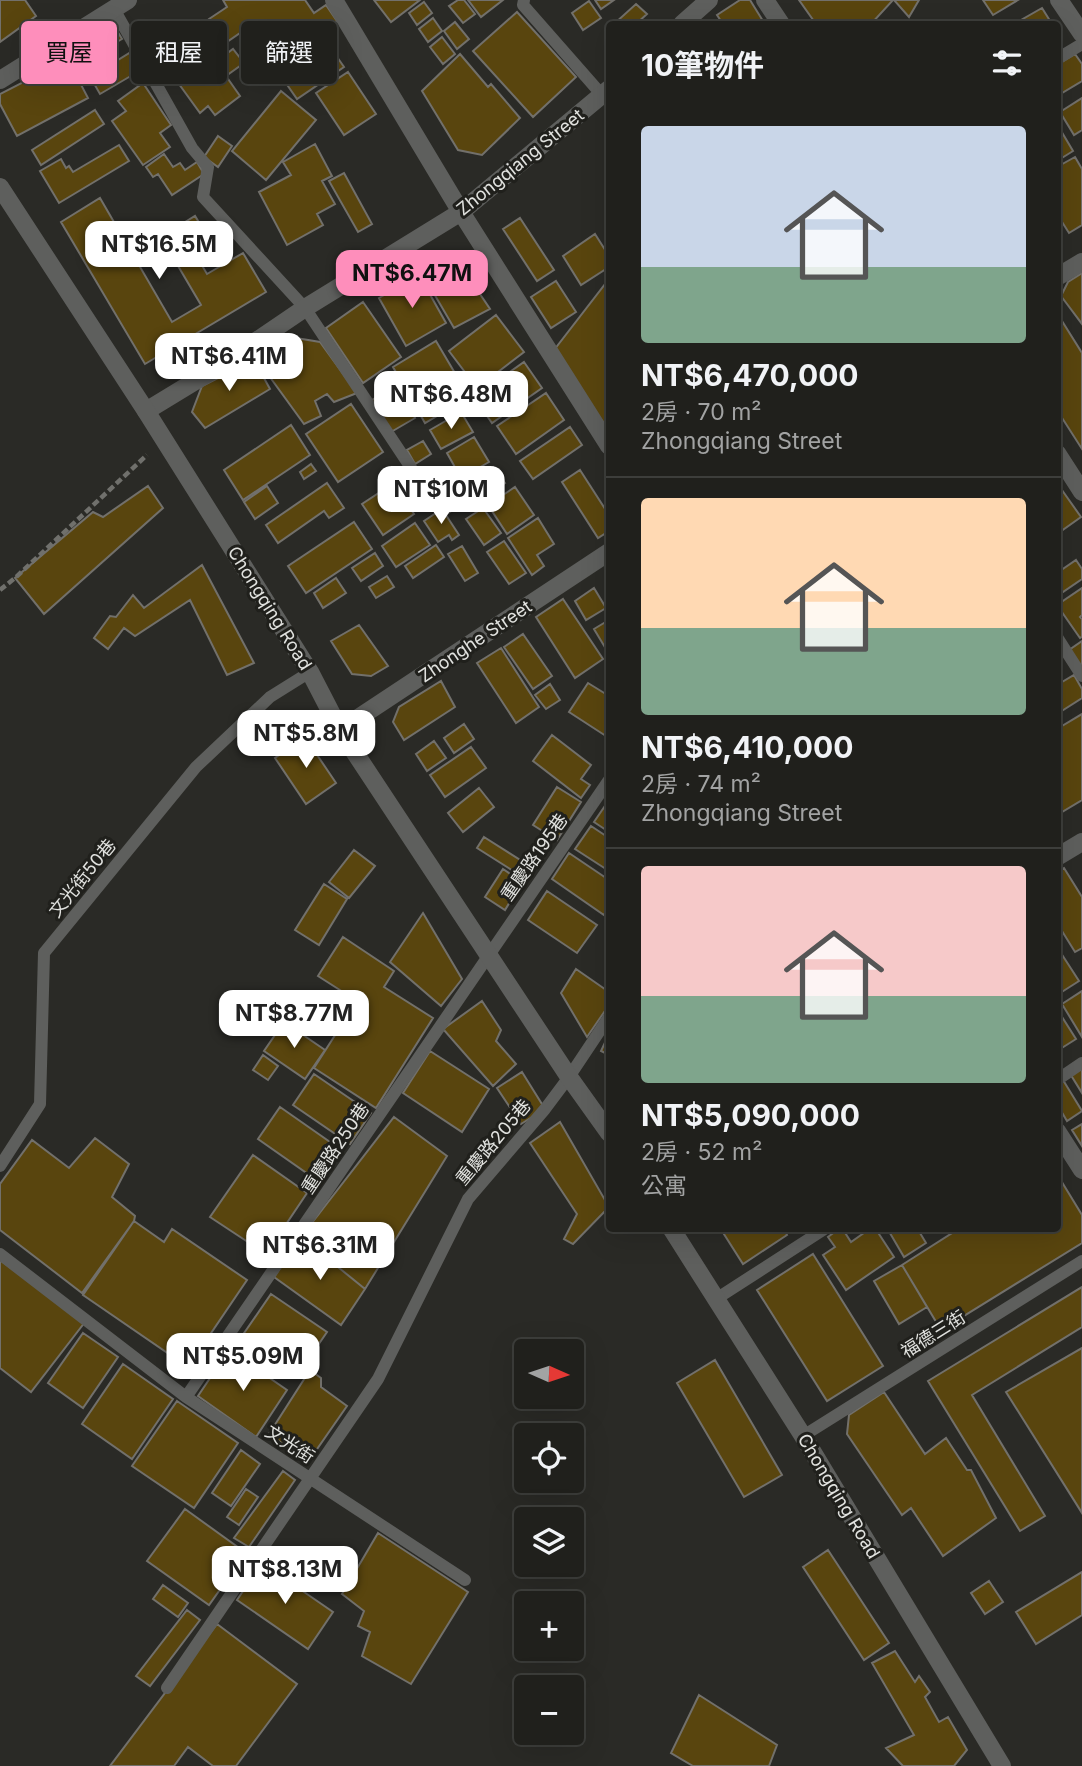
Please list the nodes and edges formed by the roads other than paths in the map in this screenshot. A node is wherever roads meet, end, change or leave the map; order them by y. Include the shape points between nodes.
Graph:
1 (334, 0) edge
2 (524, 0) edge
3 (709, 0) edge
4 (765, 0) edge
5 (1059, 0) edge
6 (112, 6) edge
7 (684, 21) edge
8 (778, 21) edge
9 (1082, 34) edge
10 (1082, 44) edge
11 (1061, 57) edge
12 (0, 80) edge
13 (606, 92) edge
14 (0, 187) edge
15 (461, 212) junction
16 (1082, 262) edge
17 (1061, 275) edge
18 (305, 309) junction
19 (145, 411) junction
20 (606, 441) edge
21 (1061, 459) edge
22 (1082, 492) edge
23 (433, 501) dead end
24 (606, 554) edge
25 (1061, 646) edge
26 (310, 672) junction
27 (1082, 676) edge
28 (341, 730) junction
29 (606, 784) edge
30 (1082, 842) edge
31 (1061, 855) edge
32 (489, 954) junction
33 (606, 1022) edge
34 (1082, 1063) edge
35 (569, 1077) junction
36 (1061, 1077) edge
37 (606, 1129) edge
38 (1061, 1137) edge
39 (0, 1166) edge
40 (1082, 1170) edge
41 (674, 1232) edge
42 (820, 1232) edge
43 (0, 1254) edge
44 (1082, 1261) edge
45 (716, 1299) junction
46 (186, 1397) junction
47 (803, 1436) junction
48 (310, 1478) junction
49 (465, 1580) dead end
50 (167, 1688) dead end
51 (1002, 1766) edge

1 - 15 street
2 - 13 lane via 523,5
3 - 7 street
4 - 8 street
5 - 9 street
6 - 12 street
6 - 18 lane via 192,148 208,167 203,198
10 - 11 lane
13 - 15 street, Zhongqiang Street
14 - 19 street, Chongqing Road
15 - 18 street, Zhongqiang Street
15 - 20 street
16 - 17 street
18 - 19 street, Zhongqiang Street
18 - 23 lane
19 - 26 street, Chongqing Road
21 - 22 street
24 - 28 street, Zhonghe Street
25 - 27 lane
26 - 28 street, Chongqing Road
26 - 39 lane, 文光街50巷 via 270,696 196,767 44,953 40,1104
28 - 32 street, Chongqing Road
29 - 32 lane, 重慶路195巷
30 - 31 street
32 - 35 street, Chongqing Road
32 - 46 lane, 重慶路250巷
33 - 35 lane, 重慶路205巷
34 - 36 lane
35 - 37 street, Chongqing Road
35 - 48 lane, 重慶路205巷 via 468,1199 377,1379
38 - 40 street
41 - 45 street, Chongqing Road
42 - 45 lane
43 - 46 lane, 文光街
44 - 47 lane, 福德三街
45 - 47 street, Chongqing Road
46 - 48 lane, 文光街
47 - 51 street, Chongqing Road
48 - 49 lane, 文光街
48 - 50 lane, 重慶路205巷

